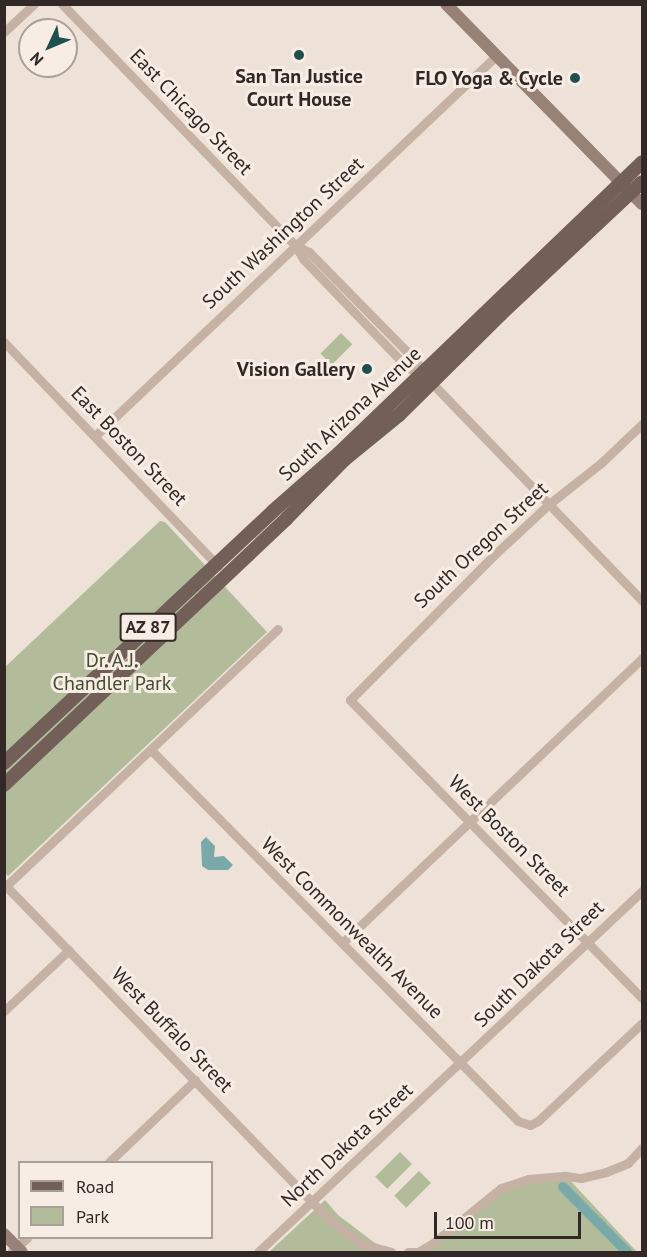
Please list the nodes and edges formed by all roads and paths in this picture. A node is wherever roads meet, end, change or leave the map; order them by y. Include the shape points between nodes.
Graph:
1 (34, 4) edge
2 (62, 4) edge
3 (446, 4) edge
4 (4, 32) edge
5 (496, 56) junction
6 (642, 162) edge
7 (642, 182) edge
8 (626, 187) junction
9 (642, 204) edge
10 (295, 244) junction
11 (4, 342) edge
12 (427, 379) junction
13 (642, 424) edge
14 (95, 436) junction
15 (549, 504) junction
16 (216, 564) junction
17 (227, 575) junction
18 (642, 601) edge
19 (278, 629) dead end
20 (642, 658) edge
21 (350, 700) joint
22 (151, 750) junction
23 (4, 763) edge
24 (4, 785) edge
25 (470, 822) junction
26 (5, 885) edge
27 (642, 891) edge
28 (588, 942) junction
29 (342, 943) junction
30 (69, 950) junction
31 (642, 998) edge
32 (4, 1011) edge
33 (642, 1023) edge
34 (461, 1063) junction
35 (195, 1080) junction
36 (642, 1148) edge
37 (110, 1161) edge
38 (313, 1202) junction
39 (4, 1234) edge
40 (26, 1239) edge
41 (17, 1251) edge
42 (258, 1252) edge
43 (390, 1252) edge
44 (408, 1252) edge

1 - 4 street
2 - 10 street, East Chicago Street
3 - 5 street
5 - 8 street
5 - 10 street, South Washington Street
6 - 8 main road, South Arizona Avenue / AZ 87
7 - 8 main road, South Arizona Avenue / AZ 87
8 - 9 street
8 - 12 main road, South Arizona Avenue / AZ 87
10 - 12 street, East Chicago Street via 309,252 416,361
10 - 14 street, South Washington Street
11 - 14 street, East Boston Street
12 - 15 street, East Chicago Street
12 - 16 main road, South Arizona Avenue / AZ 87
12 - 17 main road, South Arizona Avenue / AZ 87 via 386,427 345,459
13 - 15 street, South Oregon Street via 602,464
14 - 16 street, East Boston Street
15 - 18 street, East Chicago Street
15 - 21 street, South Oregon Street via 453,594 396,657
16 - 17 street, East Boston Street
16 - 23 main road, South Arizona Avenue / AZ 87
17 - 24 main road, South Arizona Avenue / AZ 87
19 - 22 street
20 - 25 street
21 - 25 street, West Boston Street
22 - 26 street
22 - 29 street, West Commonwealth Avenue
25 - 28 street, West Boston Street
25 - 29 street
26 - 30 street, West Buffalo Street
27 - 28 street, South Dakota Street
28 - 31 street, West Boston Street
28 - 34 street, South Dakota Street
29 - 34 street, West Commonwealth Avenue
30 - 32 street
30 - 35 street, West Buffalo Street
33 - 34 street, West Commonwealth Avenue via 530,1125 518,1121
34 - 38 street, North Dakota Street
35 - 37 street
35 - 38 street, West Buffalo Street
36 - 44 street via 628,1163 606,1172 581,1178 528,1179 501,1188 432,1244 418,1252
38 - 42 street, North Dakota Street
38 - 43 street, West Buffalo Street via 345,1233 362,1244
39 - 41 street
40 - 41 street

